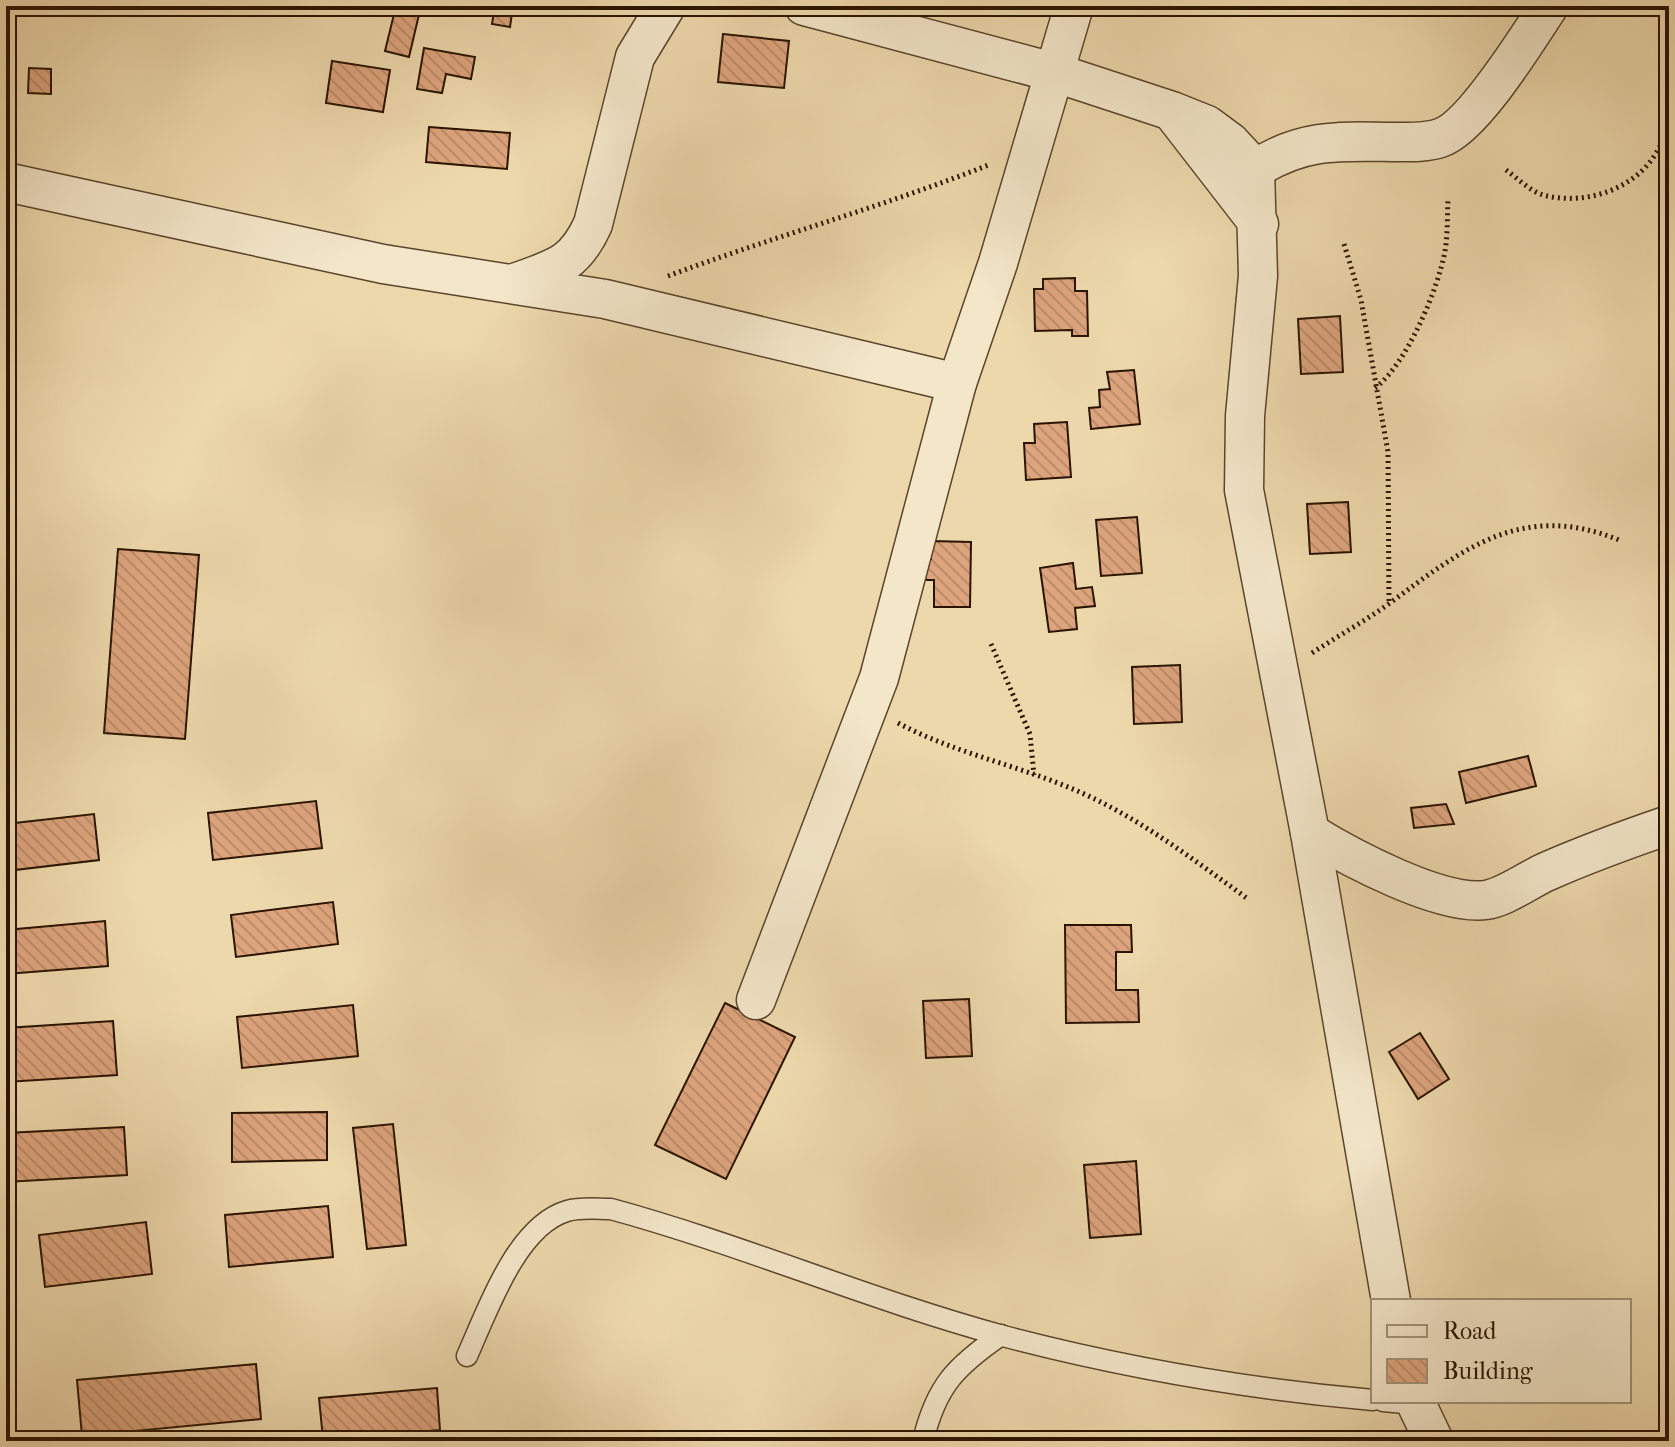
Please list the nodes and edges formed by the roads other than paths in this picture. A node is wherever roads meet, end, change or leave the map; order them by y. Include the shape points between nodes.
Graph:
1 (666, 6) edge
2 (804, 6) edge
3 (1074, 6) edge
4 (1549, 6) edge
5 (1053, 72) junction
6 (1172, 111) junction
7 (1255, 169) junction
8 (6, 182) edge
9 (1259, 224) junction
10 (515, 283) junction
11 (957, 383) junction
12 (1669, 825) edge
13 (1310, 833) junction
14 (756, 1000) dead end
15 (1391, 1299) edge
16 (1001, 1335) junction
17 (467, 1356) dead end
18 (1371, 1400) edge
19 (1406, 1403) edge
20 (923, 1441) edge
21 (1434, 1441) edge

1 - 10 street via 635,57 582,250 560,267
2 - 5 street
3 - 5 street
4 - 7 street via 1464,123 1441,138 1321,142 1282,152
5 - 6 street
5 - 11 street
6 - 7 street via 1207,125
6 - 9 street
7 - 9 street
8 - 10 street via 383,264
9 - 13 street via 1244,490
10 - 11 street via 605,299
11 - 14 street via 891,640
12 - 13 street via 1488,900 1458,899 1383,872
13 - 15 street
16 - 17 lane via 660,1222 611,1209 582,1209 564,1211 532,1234 505,1272
16 - 18 lane via 1230,1384
16 - 20 lane via 961,1363 946,1381
19 - 21 street

